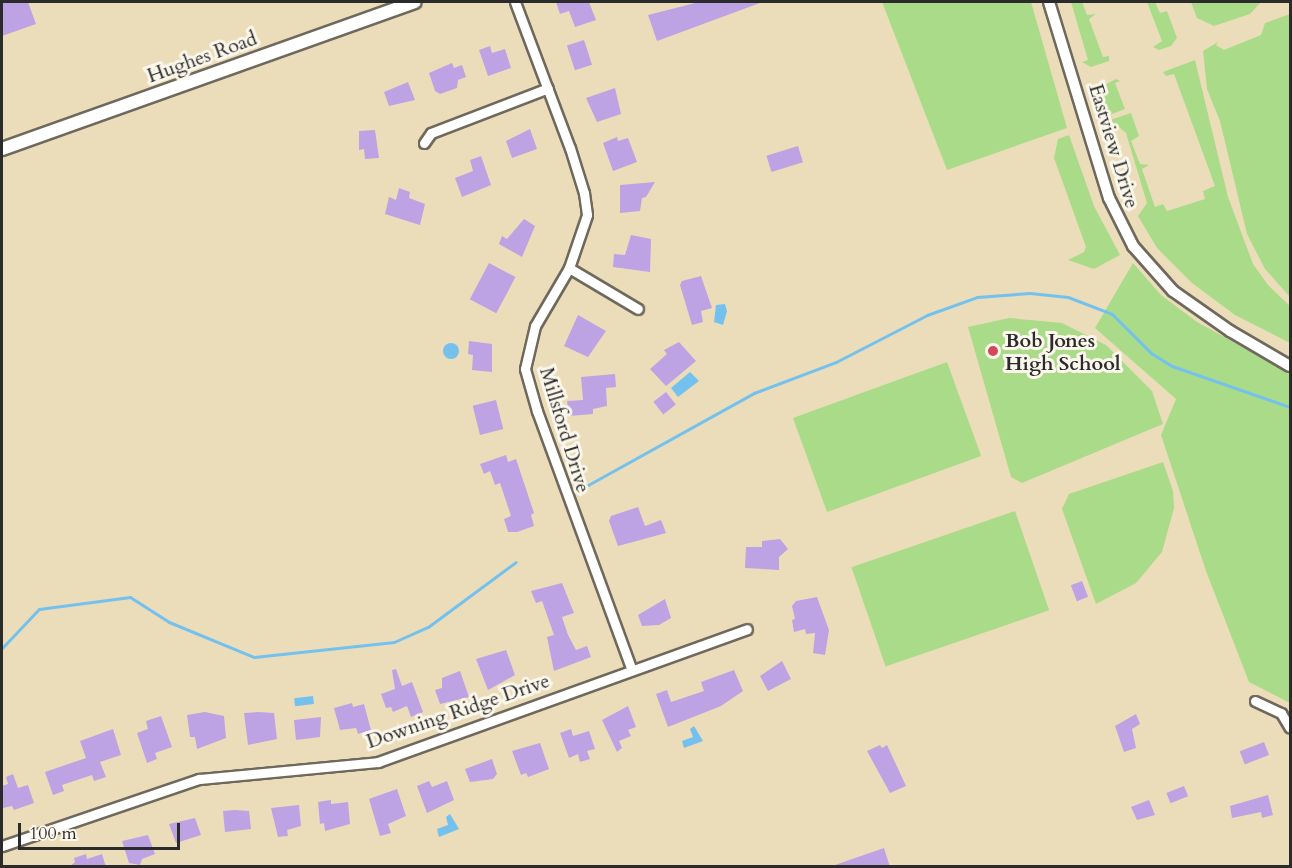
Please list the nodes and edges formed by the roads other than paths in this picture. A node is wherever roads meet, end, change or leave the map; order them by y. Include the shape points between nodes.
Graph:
1 (415, 2) edge
2 (515, 2) edge
3 (1049, 2) edge
4 (548, 88) junction
5 (424, 143) dead end
6 (2, 149) edge
7 (569, 268) junction
8 (638, 309) dead end
9 (1290, 366) edge
10 (747, 628) dead end
11 (631, 668) junction
12 (1255, 701) dead end
13 (1290, 728) edge
14 (2, 846) edge

1 - 6 main road, Hughes Road
2 - 4 street, Millsford Drive
3 - 9 street, Eastview Drive via 1120,222 1156,274 1230,331
4 - 5 street via 431,133
4 - 7 street, Millsford Drive via 584,193 587,216
7 - 8 street
7 - 11 street, Millsford Drive via 536,326 525,369
10 - 11 street, Downing Ridge Drive
11 - 14 street, Downing Ridge Drive via 378,762 199,779
12 - 13 street via 1281,713

